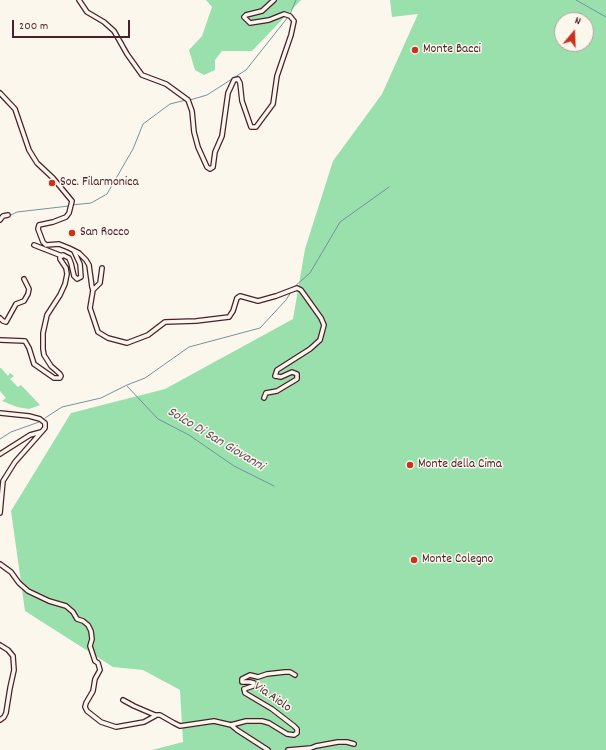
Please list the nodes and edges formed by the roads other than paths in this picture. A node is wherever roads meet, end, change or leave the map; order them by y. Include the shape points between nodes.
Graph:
1 (79, 0) edge
2 (274, 0) edge
3 (0, 93) edge
4 (8, 215) dead end
5 (1, 219) edge
6 (34, 245) dead end
7 (74, 251) junction
8 (62, 256) junction
9 (102, 268) dead end
10 (24, 279) dead end
11 (93, 290) junction
12 (0, 318) edge
13 (0, 340) edge
14 (264, 398) dead end
15 (0, 413) edge
16 (42, 431) junction
17 (0, 454) edge
18 (0, 513) edge
19 (0, 564) edge
20 (0, 645) edge
21 (295, 675) dead end
22 (123, 700) dead end
23 (155, 715) junction
24 (0, 720) edge
25 (231, 724) junction
26 (354, 744) dead end
27 (268, 750) edge
28 (288, 750) edge

1 - 2 street via 87,12 114,31 142,75 166,84 188,100 198,147 210,169 222,136 228,93 234,80 238,79 240,83 242,101 251,127 256,127 273,104 277,76 294,22 290,16 284,14 270,20 250,23 244,17 246,14 262,11
3 - 7 street via 15,109 37,163 72,201 66,217 39,225 43,242 46,245 59,244
4 - 5 street
6 - 8 street
7 - 8 street via 81,270 80,279 74,276 69,258
7 - 11 street via 89,265
8 - 13 street via 60,259 67,274 65,284 47,315 43,333 44,355 62,376 54,378 34,364 25,341
9 - 11 street via 100,284
10 - 12 street via 29,289 24,301 16,304 6,322
11 - 14 street via 90,308 98,332 108,338 128,343 148,335 165,322 226,318 231,314 240,296 258,301 296,288 301,290 324,325 320,340 277,370 275,376 281,377 292,372 297,374 297,379 277,391 266,393
15 - 16 street via 40,419 45,423
16 - 17 street via 30,435
16 - 18 street via 15,462 3,481
19 - 23 street via 28,591 66,606 77,619 88,625 92,639 90,646 100,670 86,703 87,712 101,722 116,727 144,722
20 - 24 street via 13,656 14,670 6,713
21 - 25 street, Via Aiolo via 285,672 258,677 250,675 242,679 242,682 254,683 253,686 244,689 245,693 272,709 294,726 297,733 287,734 262,721
22 - 23 street, Via Aiolo
23 - 25 street, Via Aiolo via 160,715 180,726 214,721
25 - 27 street
26 - 28 street via 338,742

